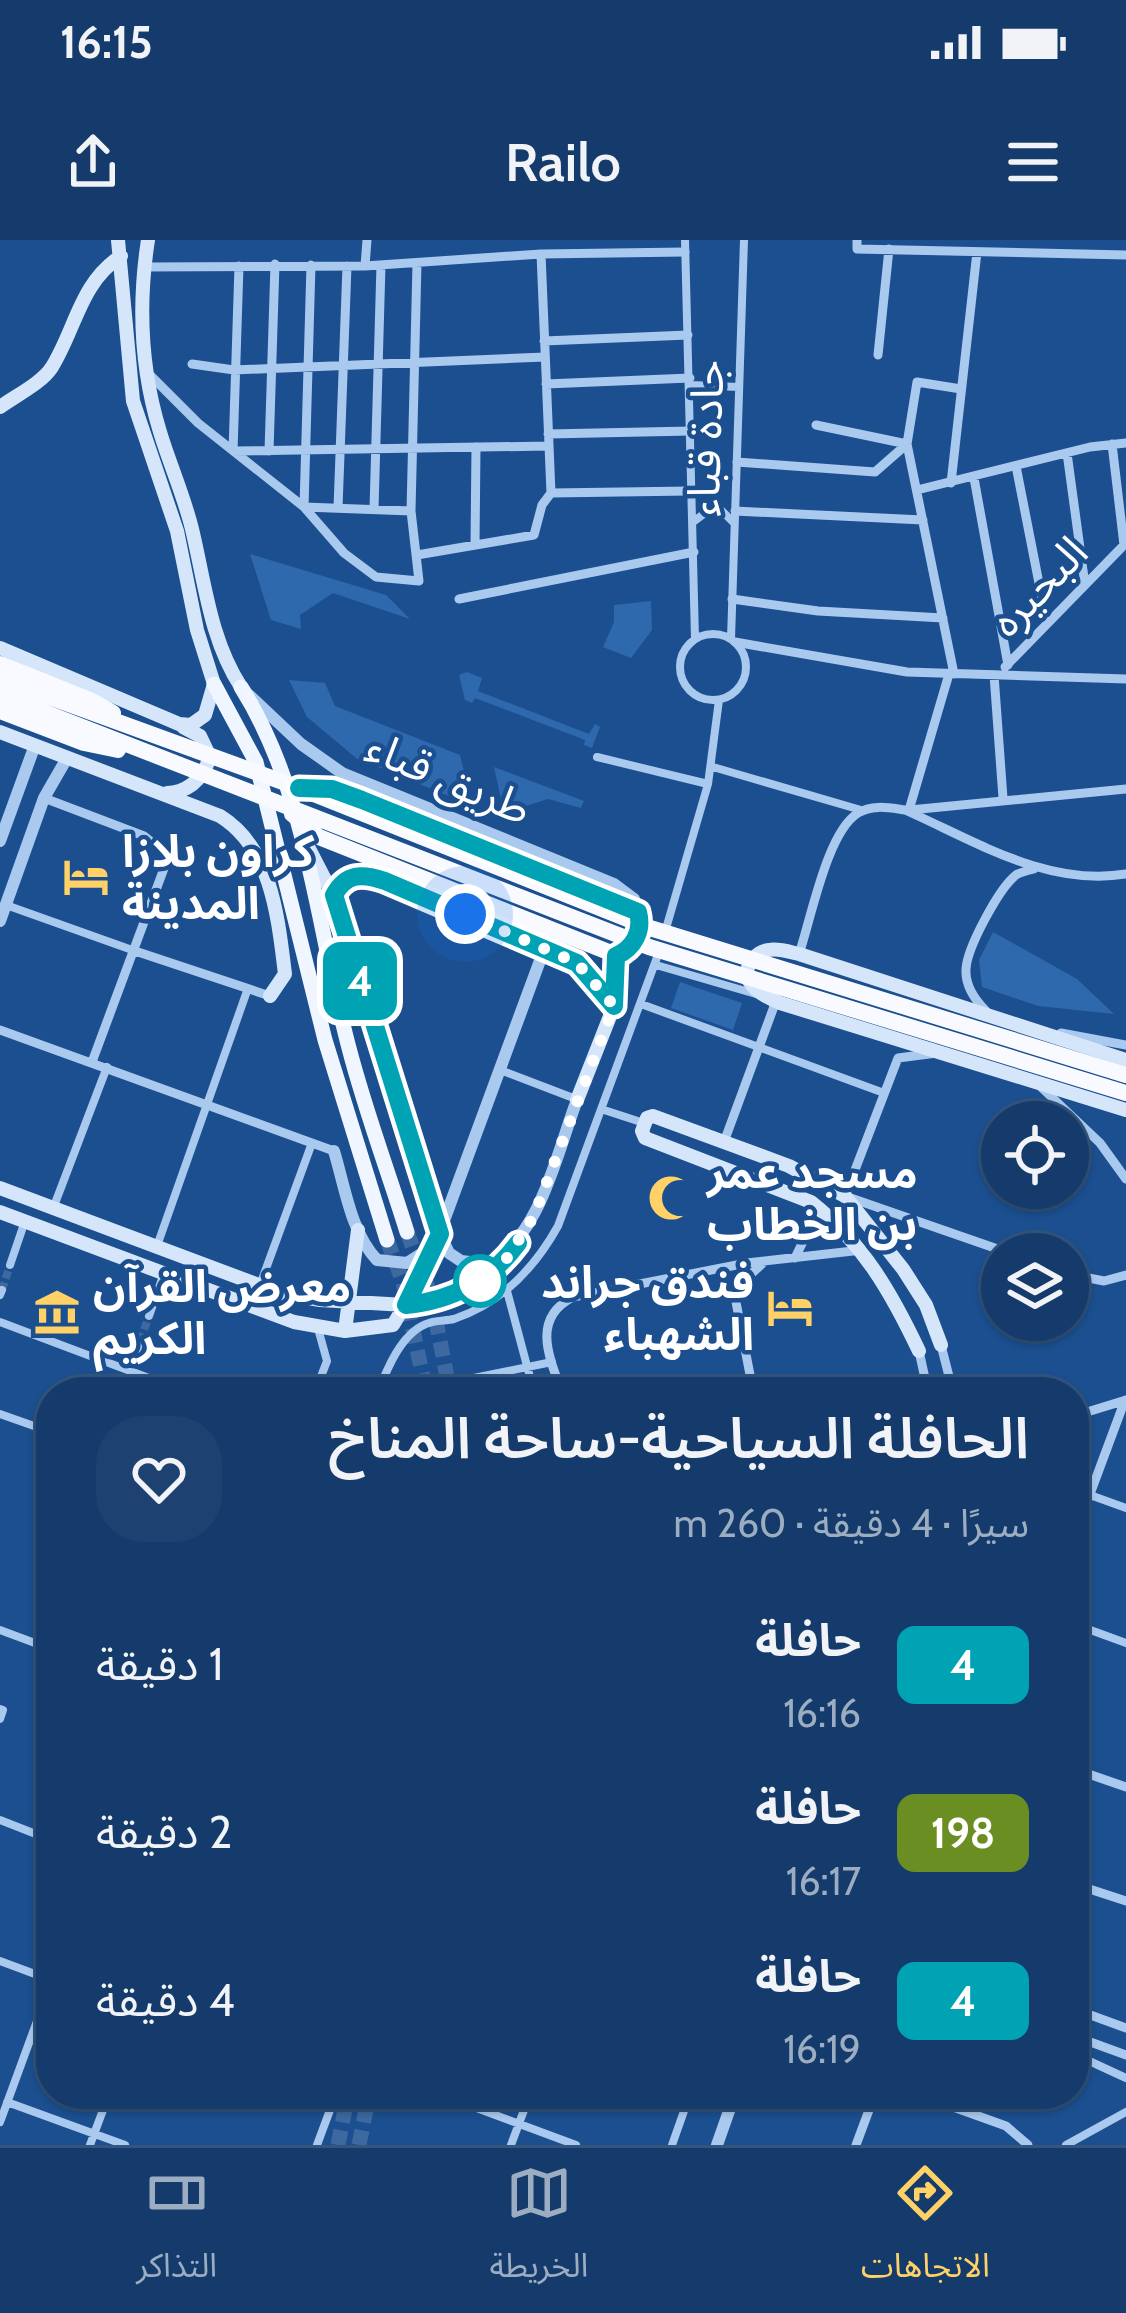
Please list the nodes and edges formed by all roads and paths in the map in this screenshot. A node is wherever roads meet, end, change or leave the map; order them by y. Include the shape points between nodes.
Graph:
1 (148, 240) edge
2 (367, 240) edge
3 (744, 240) edge
4 (857, 240) edge
5 (686, 246) edge
6 (119, 248) edge
7 (889, 249) junction
8 (977, 252) junction
9 (541, 254) junction
10 (1126, 255) edge
11 (417, 262) junction
12 (275, 264) junction
13 (311, 265) junction
14 (381, 265) junction
15 (239, 266) junction
16 (346, 266) junction
17 (365, 266) junction
18 (144, 267) junction
19 (688, 335) junction
20 (544, 341) junction
21 (878, 356) dead end
22 (545, 357) junction
23 (415, 360) junction
24 (380, 362) junction
25 (192, 364) dead end
26 (344, 364) junction
27 (308, 366) junction
28 (273, 368) junction
29 (234, 370) junction
30 (146, 371) junction
31 (690, 381) junction
32 (546, 384) junction
33 (740, 387) junction
34 (961, 389) junction
35 (0, 407) edge
36 (816, 425) dead end
37 (691, 431) junction
38 (549, 440) junction
39 (1126, 442) edge
40 (1112, 444) junction
41 (908, 445) junction
42 (413, 448) junction
43 (476, 448) junction
44 (377, 449) junction
45 (303, 450) junction
46 (340, 450) junction
47 (233, 451) junction
48 (269, 451) junction
49 (1066, 453) junction
50 (737, 462) junction
51 (1016, 466) junction
52 (974, 478) junction
53 (951, 483) junction
54 (917, 490) junction
55 (690, 491) junction
56 (551, 493) junction
57 (304, 507) junction
58 (338, 508) junction
59 (374, 509) junction
60 (411, 511) junction
61 (735, 511) junction
62 (923, 520) junction
63 (693, 523) junction
64 (735, 524) junction
65 (1125, 544) edge
66 (475, 545) junction
67 (694, 552) junction
68 (417, 555) junction
69 (1085, 585) junction
70 (459, 599) dead end
71 (732, 599) junction
72 (943, 619) junction
73 (1048, 624) junction
74 (695, 638) junction
75 (733, 641) junction
76 (0, 648) edge
77 (0, 664) edge
78 (1007, 665) junction
79 (952, 674) junction
80 (996, 675) junction
81 (1126, 679) edge
82 (0, 680) edge
83 (214, 684) junction
84 (241, 687) junction
85 (0, 695) edge
86 (719, 700) junction
87 (0, 711) edge
88 (179, 724) junction
89 (0, 731) edge
90 (145, 733) junction
91 (35, 745) junction
92 (597, 757) dead end
93 (68, 758) junction
94 (159, 758) junction
95 (712, 766) junction
96 (708, 784) junction
97 (299, 788) junction
98 (1126, 789) edge
99 (150, 790) junction
100 (44, 798) junction
101 (1003, 798) junction
102 (282, 806) junction
103 (861, 810) junction
104 (907, 810) junction
105 (299, 831) junction
106 (0, 841) edge
107 (257, 852) junction
108 (1038, 868) junction
109 (1126, 874) edge
110 (286, 880) junction
111 (334, 895) junction
112 (6, 905) junction
113 (638, 912) junction
114 (278, 919) junction
115 (0, 921) edge
116 (545, 947) junction
117 (134, 950) junction
118 (800, 954) junction
119 (616, 956) junction
120 (656, 965) junction
121 (247, 991) junction
122 (270, 996) joint
123 (641, 1004) junction
124 (770, 1004) junction
125 (614, 1006) junction
126 (990, 1015) junction
127 (0, 1030) edge
128 (1038, 1030) junction
129 (1126, 1045) edge
130 (758, 1048) junction
131 (942, 1052) junction
132 (1126, 1060) edge
133 (92, 1062) junction
134 (107, 1067) junction
135 (500, 1070) junction
136 (1126, 1075) edge
137 (1037, 1083) junction
138 (884, 1093) junction
139 (1126, 1093) edge
140 (577, 1100) junction
141 (208, 1105) junction
142 (601, 1109) junction
143 (1126, 1110) edge
144 (644, 1123) junction
145 (724, 1142) junction
146 (312, 1143) junction
147 (334, 1151) joint
148 (1126, 1179) edge
149 (0, 1187) edge
150 (845, 1196) junction
151 (811, 1202) junction
152 (54, 1208) junction
153 (0, 1212) edge
154 (26, 1221) junction
155 (358, 1230) junction
156 (407, 1232) tunnel mouth
157 (437, 1239) junction
158 (387, 1240) tunnel mouth
159 (518, 1243) junction
160 (981, 1243) edge
161 (157, 1246) junction
162 (862, 1250) junction
163 (795, 1258) junction
164 (10, 1264) dead end
165 (762, 1264) junction
166 (164, 1273) junction
167 (1126, 1275) edge
168 (1089, 1278) edge
169 (260, 1285) junction
170 (507, 1291) junction
171 (349, 1302) junction
172 (406, 1305) junction
173 (149, 1316) tunnel mouth
174 (0, 1322) edge
175 (317, 1325) junction
176 (345, 1330) junction
177 (140, 1341) tunnel mouth
178 (941, 1345) joint
179 (919, 1351) joint
180 (553, 1362) junction
181 (528, 1368) junction
182 (130, 1371) junction
183 (146, 1377) edge
184 (321, 1377) edge
185 (384, 1377) edge
186 (482, 1377) edge
187 (530, 1377) edge
188 (558, 1377) edge
189 (750, 1377) edge
190 (925, 1377) edge
191 (949, 1377) edge
192 (1125, 1400) edge
193 (1089, 1411) edge
194 (0, 1414) edge
195 (36, 1427) edge
196 (1090, 1495) joint
197 (1126, 1508) edge
198 (1089, 1629) edge
199 (0, 1630) edge
200 (36, 1643) edge
201 (1126, 1643) edge
202 (0, 1709) edge
203 (0, 1719) edge
204 (1089, 1774) edge
205 (1126, 1787) edge
206 (0, 1820) edge
207 (36, 1834) edge
208 (1089, 1889) edge
209 (1126, 1900) edge
210 (0, 1961) edge
211 (36, 1976) edge
212 (1089, 2014) edge
213 (36, 2020) edge
214 (1126, 2028) edge
215 (1089, 2042) edge
216 (1126, 2056) edge
217 (1089, 2061) edge
218 (1126, 2078) edge
219 (6, 2096) edge
220 (36, 2109) edge
221 (36, 2109) edge
222 (103, 2109) edge
223 (330, 2109) edge
224 (478, 2109) edge
225 (525, 2109) edge
226 (685, 2109) edge
227 (730, 2109) edge
228 (869, 2109) edge
229 (959, 2109) edge
230 (1126, 2113) edge
231 (0, 2122) edge
232 (519, 2125) junction
233 (94, 2134) junction
234 (90, 2145) edge
235 (125, 2145) edge
236 (317, 2145) edge
237 (511, 2145) edge
238 (576, 2145) edge
239 (672, 2145) edge
240 (717, 2145) edge
241 (856, 2145) edge
242 (1028, 2145) edge
243 (1066, 2145) edge

1 - 18 main road
2 - 17 street
3 - 33 street, جادة قباء
4 - 7 street via 857,249
5 - 9 street
5 - 19 street, جادة قباء
6 - 35 main road via 83,298 48,373
6 - 83 main road via 128,373
7 - 8 street
7 - 21 street
8 - 10 street
8 - 34 street
9 - 11 street
9 - 20 street
11 - 14 street
11 - 23 street
12 - 13 street
12 - 15 street
12 - 28 street
13 - 16 street
13 - 27 street
14 - 17 street
14 - 24 street
15 - 18 street
15 - 29 street
16 - 17 street
16 - 26 street
18 - 30 main road
19 - 20 street
19 - 31 street, جادة قباء
20 - 22 street
22 - 23 street
22 - 32 street
23 - 24 street
23 - 42 street
24 - 26 street
24 - 44 street
25 - 29 street
26 - 27 street
26 - 46 street
27 - 28 street
27 - 45 street
28 - 29 street
28 - 48 street
29 - 47 street
30 - 47 street
30 - 84 main road via 214,626
31 - 32 street
31 - 33 street
31 - 37 street, جادة قباء
32 - 38 street
33 - 50 street, جادة قباء
34 - 41 street via 917,382
34 - 53 street
36 - 41 street
37 - 38 street
37 - 55 street, جادة قباء
38 - 43 street
38 - 56 street
39 - 40 street
40 - 49 street
40 - 65 street
41 - 50 street via 875,472
41 - 54 street
42 - 43 street
42 - 44 street
42 - 60 street
43 - 66 street
44 - 46 street
44 - 59 street
45 - 46 street
45 - 48 street
45 - 57 street
46 - 58 street
47 - 48 street
47 - 57 street
49 - 51 street
49 - 69 street
50 - 61 street, جادة قباء
51 - 52 street
51 - 73 street
52 - 53 street
52 - 78 street
53 - 54 street
54 - 62 street
55 - 56 street
55 - 63 street, جادة قباء
56 - 66 street via 533,535
57 - 58 street
57 - 68 street via 376,577 419,580
58 - 59 street
59 - 60 street
60 - 68 street
61 - 62 street
61 - 64 street, جادة قباء
62 - 72 street
63 - 64 street via 721,510
63 - 67 street, جادة قباء
64 - 71 street, جادة قباء
65 - 69 street, البحيره
66 - 68 street
67 - 70 street
67 - 74 street, جادة قباء
69 - 73 street, البحيره
71 - 72 street
71 - 75 street, جادة قباء
72 - 79 street
73 - 78 street, البحيره
74 - 75 street
74 - 86 street via 681,654 680,674 690,692
75 - 79 street
75 - 86 street via 745,656 744,679
76 - 88 main road
77 - 90 highway via 92,701
78 - 80 street, البحيره
79 - 80 street
79 - 104 street
80 - 81 street
80 - 101 street
82 - 90 highway
83 - 88 main road via 205,715
83 - 110 main road via 256,761
84 - 105 main road via 277,759
84 - 113 street, طريق قباء via 342,773 614,884
85 - 94 highway
86 - 95 street
87 - 94 highway via 84,743
88 - 99 main road via 206,743 206,769 188,788
89 - 91 main road
90 - 97 highway
91 - 93 main road
91 - 106 street
92 - 96 street
93 - 99 main road
93 - 100 street
94 - 102 highway
95 - 96 street
95 - 103 street
96 - 120 street
97 - 113 highway via 332,789
97 - 136 highway via 650,928
98 - 101 street
99 - 107 main road via 220,816
100 - 112 street
100 - 117 street via 145,836 165,853
101 - 104 street
102 - 119 highway via 319,837
102 - 139 highway via 649,947
103 - 104 street
103 - 118 street via 835,845
104 - 108 street
105 - 111 main road
105 - 156 main road via 349,1049
107 - 110 main road
107 - 114 main road
108 - 109 street via 1098,879
108 - 126 street via 1017,874 973,944 969,987
110 - 114 main road
110 - 158 main road
111 - 116 street via 364,874
111 - 157 street
112 - 115 street
112 - 117 street
113 - 119 highway via 634,941
114 - 122 main road via 285,974
116 - 125 street via 577,963
116 - 135 street
117 - 121 street
117 - 133 street
118 - 124 main road via 756,954 748,981
118 - 126 main road
119 - 125 highway
120 - 123 street
120 - 124 street
121 - 122 street
121 - 141 street
123 - 130 street
123 - 142 street
124 - 130 street
124 - 131 main road
125 - 140 main road
126 - 128 main road
127 - 133 street
128 - 129 street
128 - 132 main road
130 - 138 street
130 - 145 street
131 - 137 main road
131 - 138 street via 898,1058
133 - 134 street
134 - 141 street
134 - 152 street
135 - 140 street
135 - 157 street
137 - 143 main road
137 - 148 street
138 - 150 street
140 - 159 street
141 - 146 street
141 - 161 street
142 - 144 street
142 - 170 street via 557,1226
144 - 145 main road via 653,1116
144 - 151 main road via 645,1138
145 - 150 main road
146 - 147 street
146 - 169 street
147 - 155 street
149 - 152 main road
150 - 160 street
150 - 178 main road via 926,1305
151 - 162 main road
151 - 163 street via 812,1223
152 - 161 main road
153 - 154 main road
154 - 164 street
154 - 166 main road
155 - 157 street via 366,1249 392,1264 424,1256
155 - 171 main road
157 - 159 street via 461,1261 488,1264
157 - 172 street
159 - 172 street via 503,1264 461,1291
161 - 169 main road
162 - 163 street
162 - 179 main road
163 - 165 street
165 - 180 street via 573,1297 547,1318
165 - 189 street via 738,1286 736,1303
166 - 173 street
166 - 175 main road
167 - 168 street
169 - 171 main road
170 - 181 street
170 - 185 street via 464,1315 424,1324
171 - 172 main road
171 - 176 main road
172 - 176 main road via 393,1325
174 - 182 street
175 - 176 main road
175 - 184 street via 327,1361
177 - 182 street
178 - 191 street
179 - 190 street
180 - 181 street
180 - 188 street
181 - 186 street
181 - 187 street
182 - 183 street
192 - 193 street
192 - 196 street
194 - 195 street
196 - 197 street
198 - 201 street
199 - 200 street
202 - 203 street
204 - 205 street
206 - 207 street
208 - 209 street
210 - 211 street
212 - 214 street
213 - 219 street
215 - 216 street
217 - 218 street
219 - 221 street
219 - 231 street
220 - 233 street
222 - 233 street
223 - 236 street
224 - 232 street
225 - 232 street
226 - 239 street
227 - 240 street
228 - 241 street
229 - 242 street via 1006,2126
230 - 243 street
232 - 237 street
232 - 238 street
233 - 234 street
233 - 235 street

